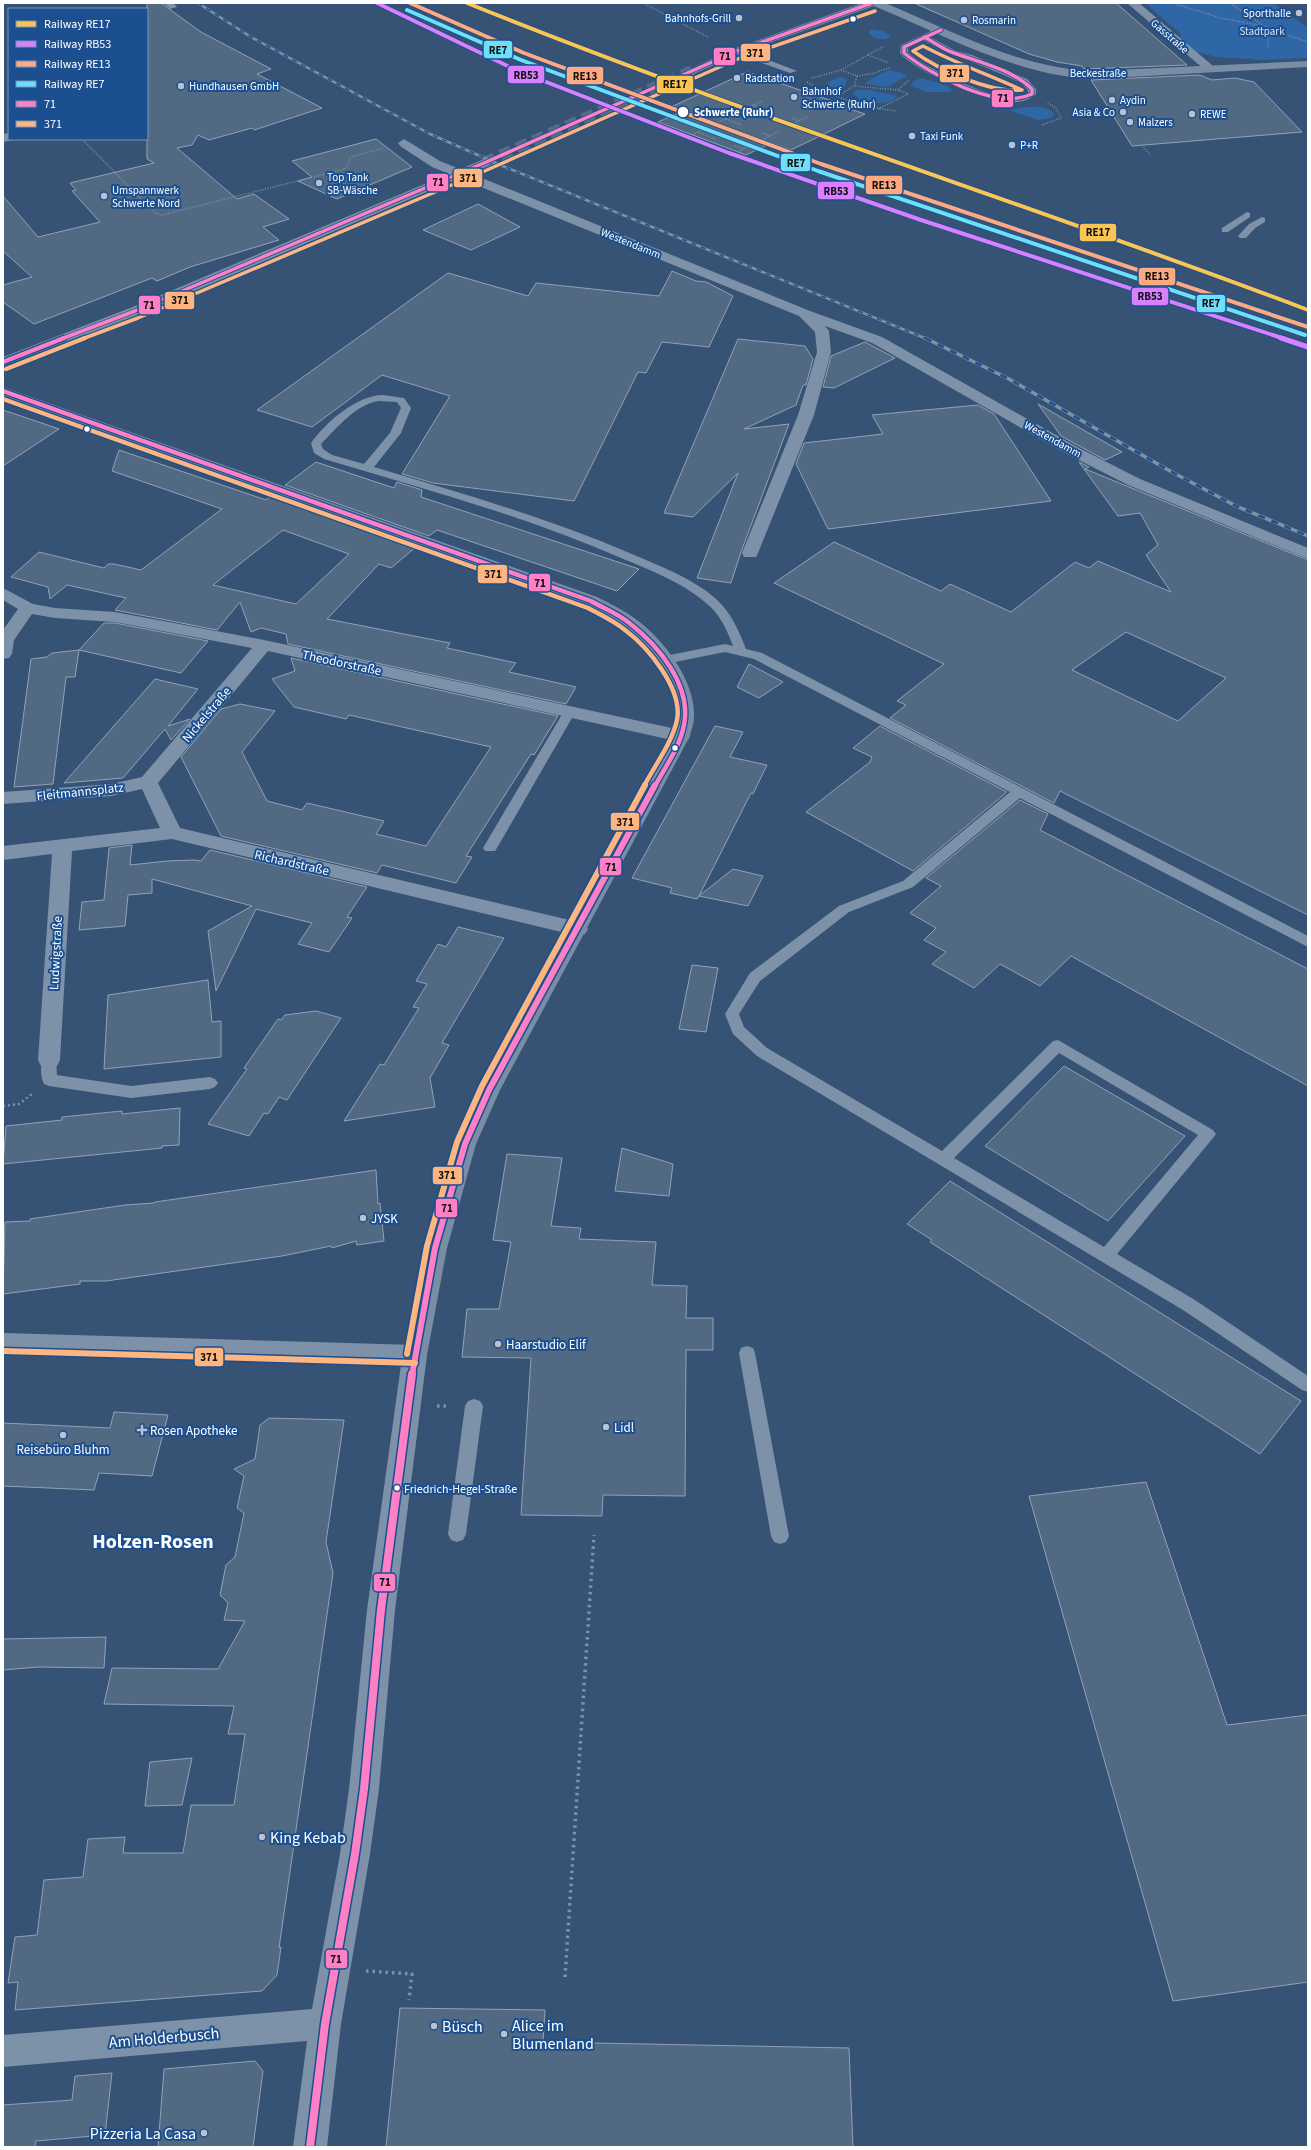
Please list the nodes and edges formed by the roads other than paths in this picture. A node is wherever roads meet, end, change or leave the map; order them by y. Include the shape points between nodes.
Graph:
1 (872, 3) edge
2 (876, 3) edge
3 (1132, 3) edge
4 (941, 30) junction
5 (924, 37) junction
6 (737, 51) junction
7 (1308, 64) edge
8 (1209, 68) junction
9 (692, 71) tunnel mouth
10 (792, 71) dead end
11 (404, 143) road end
12 (484, 163) tunnel mouth
13 (459, 173) junction
14 (1247, 215) dead end
15 (1262, 220) dead end
16 (1225, 230) dead end
17 (1243, 236) dead end
18 (804, 313) junction
19 (3, 362) edge
20 (3, 391) edge
21 (367, 468) junction
22 (750, 554) dead end
23 (1308, 554) edge
24 (3, 594) edge
25 (28, 608) junction
26 (264, 646) junction
27 (741, 652) junction
28 (3, 654) edge
29 (665, 660) junction
30 (570, 711) junction
31 (681, 736) junction
32 (148, 782) junction
33 (1020, 791) junction
34 (3, 798) edge
35 (172, 833) junction
36 (62, 847) junction
37 (490, 848) dead end
38 (3, 853) edge
39 (578, 929) junction
40 (1308, 942) edge
41 (49, 1070) joint
42 (210, 1083) dead end
43 (943, 1160) junction
44 (1106, 1256) junction
45 (3, 1343) edge
46 (747, 1353) dead end
47 (416, 1355) junction
48 (1308, 1385) edge
49 (474, 1406) road end
50 (457, 1534) dead end
51 (780, 1536) dead end
52 (325, 2024) junction
53 (3, 2050) edge
54 (310, 2147) edge

1 - 6 main road
2 - 4 main road, Beckestraße
3 - 8 street, Gasstraße
4 - 5 lane
4 - 8 main road, Beckestraße via 1014,61 1068,74
5 - 5 lane via 953,52 1024,81 1032,89 1032,94 1022,100 1010,101 989,97 911,60 904,53 904,47
6 - 9 main road
6 - 10 lane
7 - 8 main road, Beckestraße
11 - 13 street, Westendamm via 436,164
12 - 13 main road
13 - 18 street, Westendamm
13 - 19 main road via 136,311
14 - 16 lane
15 - 17 lane
18 - 22 street, Westendamm via 822,331 824,352 806,415
18 - 23 street, Westendamm via 877,340 1073,451 1134,482
20 - 29 main road via 591,601 633,625
21 - 21 lane via 328,457 318,451 316,443 366,401 384,398 400,400 406,408 403,422 386,447
21 - 27 lane via 546,524 604,545 678,580 704,596 728,619
24 - 25 street, Theodorstraße
25 - 26 street, Theodorstraße via 55,613 115,617
25 - 28 street via 5,640
26 - 30 street, Theodorstraße
26 - 32 street, Nickelstraße
27 - 29 lane via 725,648
27 - 33 lane via 765,659
29 - 31 main road via 682,696 685,717
30 - 31 street, Theodorstraße
30 - 37 lane
31 - 39 main road
32 - 34 street, Fleitmannsplatz via 111,790
32 - 35 street
33 - 40 lane
33 - 43 lane via 908,884 844,910 755,977 732,1014 738,1030 762,1052
35 - 36 street, Richardstraße
35 - 39 street, Richardstraße
36 - 38 street, Richardstraße
36 - 41 street, Ludwigstraße
39 - 47 main road via 489,1090 465,1144 435,1248
41 - 42 lane via 131,1092
43 - 44 lane
43 - 44 lane via 1058,1045 1208,1134
44 - 48 lane via 1189,1306
45 - 47 street
46 - 51 lane
47 - 52 street via 396,1486 381,1610 364,1789
49 - 50 lane
52 - 53 street, Am Holderbusch
52 - 54 street

